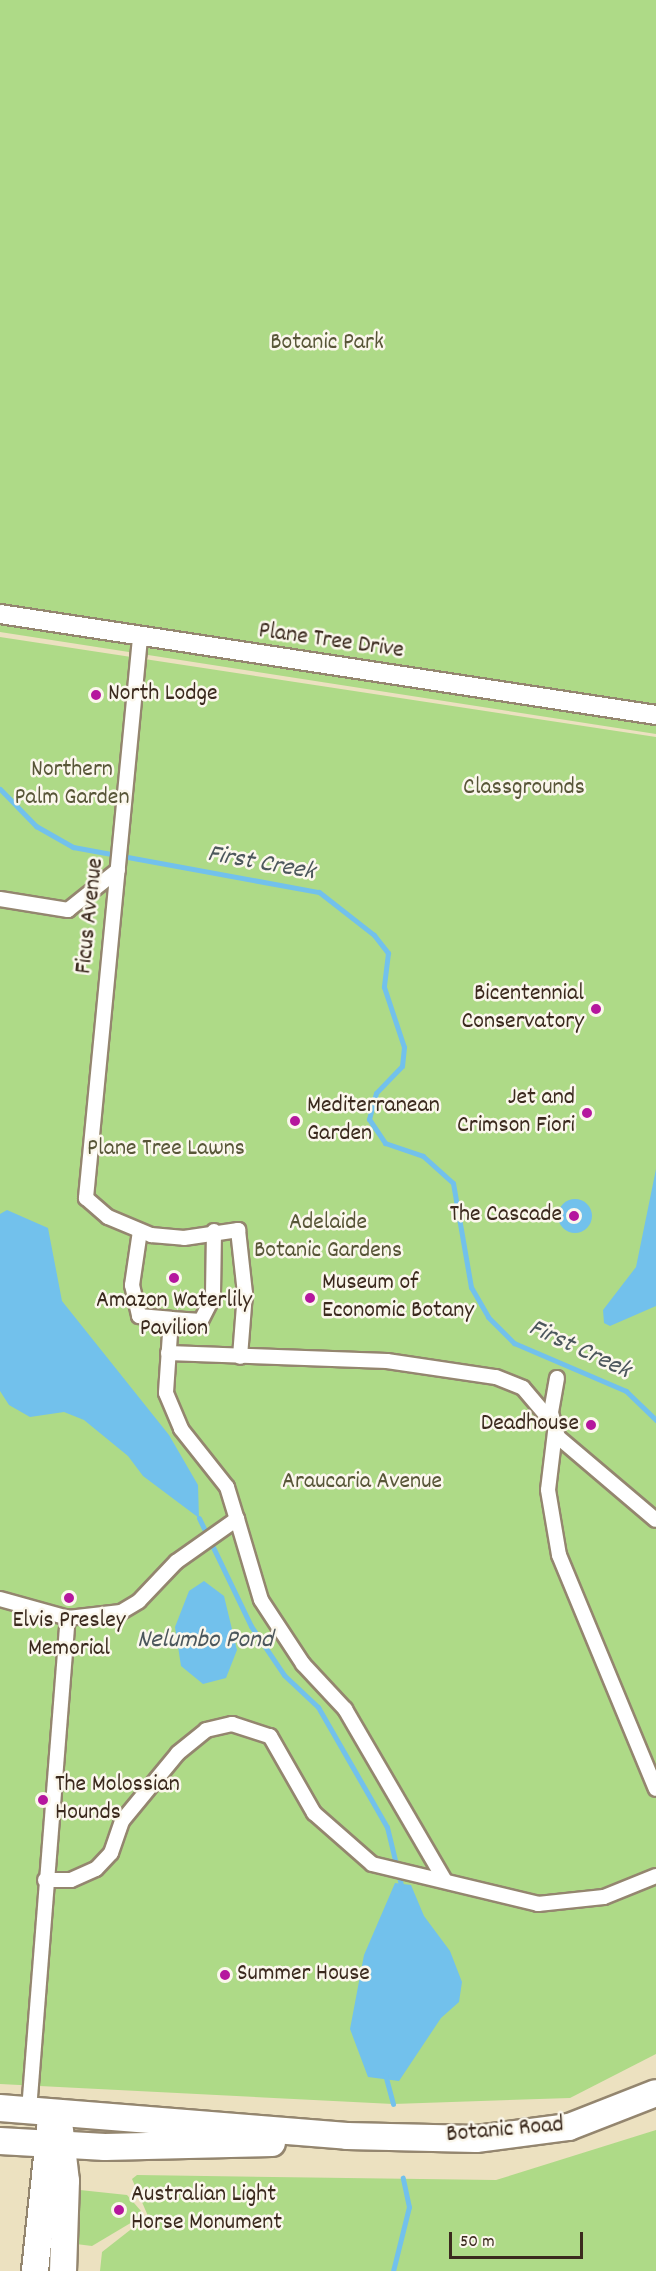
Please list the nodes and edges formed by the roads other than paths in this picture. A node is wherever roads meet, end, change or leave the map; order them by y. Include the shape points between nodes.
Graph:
1 (0, 614) edge
2 (140, 638) junction
3 (656, 715) edge
4 (118, 868) junction
5 (0, 899) edge
6 (140, 1231) junction
7 (214, 1231) junction
8 (171, 1319) junction
9 (168, 1353) junction
10 (240, 1358) junction
11 (557, 1378) dead end
12 (553, 1426) junction
13 (237, 1519) junction
14 (656, 1520) edge
15 (0, 1599) edge
16 (67, 1629) junction
17 (656, 1789) edge
18 (656, 1876) edge
19 (444, 1879) junction
20 (45, 1880) junction
21 (656, 1882) edge
22 (637, 1886) junction
23 (656, 2093) edge
24 (0, 2108) edge
25 (29, 2110) junction
26 (55, 2112) junction
27 (347, 2136) junction
28 (0, 2141) edge
29 (55, 2145) junction
30 (35, 2271) edge
31 (63, 2271) edge

1 - 2 street, Plane Tree Drive
2 - 3 street, Plane Tree Drive
2 - 4 street, Ficus Avenue
4 - 5 street via 85,901 63,911
4 - 6 street, Ficus Avenue via 86,1198 108,1217
6 - 7 street via 169,1238
6 - 8 street via 132,1285 138,1316
7 - 8 street via 212,1302 201,1321
7 - 10 street via 238,1230 245,1293
8 - 9 street
9 - 10 street
9 - 13 street via 171,1411 227,1487
10 - 12 street via 387,1361 496,1377 523,1388
11 - 12 street
12 - 14 street via 592,1471
12 - 17 street via 549,1490 559,1555
13 - 16 street via 130,1607
13 - 19 street via 261,1600 303,1665 345,1709
15 - 16 street
16 - 20 street
18 - 22 street
19 - 20 street via 372,1864 321,1822 270,1736 232,1724 206,1730 178,1753 122,1821 111,1853 96,1869 70,1880
19 - 22 street via 538,1904 587,1900
20 - 25 street
21 - 22 street
23 - 27 main road, Botanic Road via 569,2127 476,2139
24 - 25 main road, Botanic Road
25 - 26 main road, Botanic Road
26 - 27 main road, Botanic Road
26 - 29 main road
27 - 29 main road, Botanic Road via 222,2146
28 - 29 main road, Botanic Road
29 - 30 main road
29 - 31 main road

